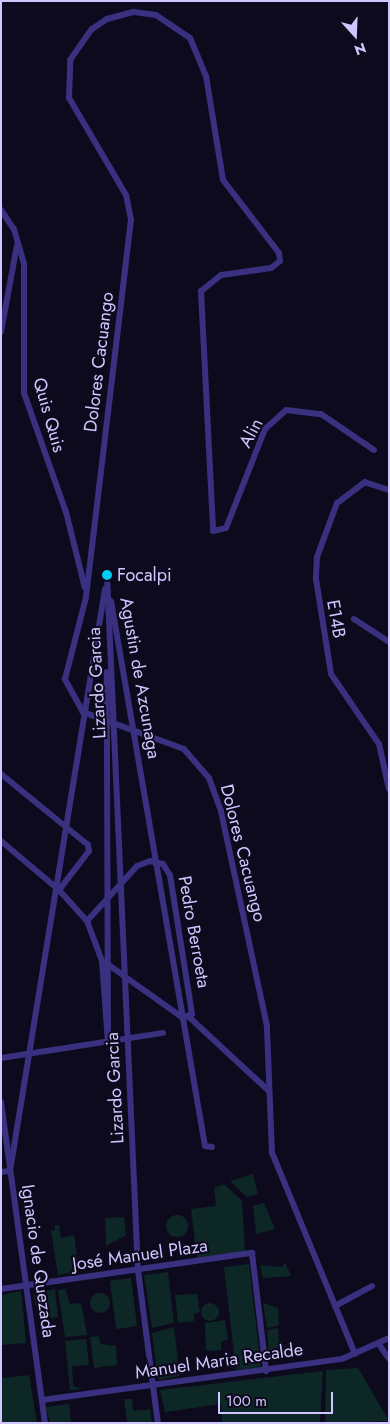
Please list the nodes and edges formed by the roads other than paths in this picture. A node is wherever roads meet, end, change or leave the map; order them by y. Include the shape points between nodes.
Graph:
1 (1, 210) edge
2 (18, 241) junction
3 (1, 332) edge
4 (374, 450) dead end
5 (389, 490) edge
6 (218, 534) joint
7 (107, 575) junction
8 (86, 597) junction
9 (354, 619) dead end
10 (389, 642) edge
11 (84, 713) junction
12 (110, 723) junction
13 (134, 731) junction
14 (1, 774) edge
15 (389, 789) edge
16 (66, 826) junction
17 (1, 841) edge
18 (156, 862) junction
19 (121, 884) junction
20 (58, 889) junction
21 (108, 898) junction
22 (87, 921) junction
23 (102, 960) junction
24 (108, 965) junction
25 (125, 977) junction
26 (186, 1018) junction
27 (163, 1034) dead end
28 (128, 1040) junction
29 (108, 1043) junction
30 (29, 1054) junction
31 (1, 1058) edge
32 (269, 1091) junction
33 (1, 1102) edge
34 (212, 1147) dead end
35 (10, 1171) junction
36 (1, 1172) edge
37 (138, 1270) junction
38 (27, 1286) junction
39 (372, 1286) dead end
40 (1, 1289) edge
41 (335, 1306) junction
42 (389, 1338) edge
43 (378, 1343) junction
44 (355, 1354) junction
45 (389, 1359) edge
46 (266, 1371) junction
47 (152, 1385) junction
48 (42, 1400) junction
49 (45, 1423) edge
50 (158, 1423) edge

1 - 2 street, Quis Quis
2 - 3 street
2 - 8 street, Quis Quis via 24,272 22,385 78,550
4 - 6 street, Alin via 321,414 286,410 266,429 226,528
5 - 15 street, E14B via 365,482 337,504 317,558 316,579 331,674 379,744
6 - 8 street, Dolores Cacuango via 212,528 201,291 221,275 271,268 280,261 279,254 222,180 206,76 190,38 156,15 134,12 107,19 92,29 70,60 68,76 69,98 126,196 131,220
7 - 11 street, Agustin de Azcunaga
7 - 12 street, Lizardo Garcia
7 - 13 street, Agustin de Azcunaga
8 - 11 street, Dolores Cacuango via 65,672 70,696
9 - 10 street
11 - 12 street, Dolores Cacuango
11 - 16 street, Agustin de Azcunaga
12 - 13 street, Dolores Cacuango
12 - 19 street, Lizardo Garcia
12 - 21 street, Lizardo Garcia
13 - 18 street, Agustin de Azcunaga
13 - 32 street, Dolores Cacuango via 189,753 217,796 267,1026
14 - 16 street
16 - 20 street, Agustin de Azcunaga
16 - 20 street via 85,841 89,851
17 - 20 street, Lizardo Garcia
18 - 19 street, Pedro Berroeta via 137,866
18 - 26 street, Agustin de Azcunaga
18 - 26 street, Pedro Berroeta via 170,875 193,1006
19 - 21 street, Pedro Berroeta
19 - 25 street, Lizardo Garcia
20 - 22 street, Lizardo Garcia
20 - 30 street, Agustin de Azcunaga
21 - 22 street, Pedro Berroeta
21 - 24 street, Lizardo Garcia
22 - 23 street, Lizardo Garcia
23 - 24 street
23 - 29 street, Lizardo Garcia
24 - 25 street
24 - 29 street, Lizardo Garcia
25 - 26 street
25 - 28 street, Lizardo Garcia
26 - 32 street
26 - 34 street, Agustin de Azcunaga via 205,1146
27 - 28 street
28 - 29 street
28 - 37 street, Lizardo Garcia
29 - 30 street
30 - 31 street
30 - 35 street, Agustin de Azcunaga
32 - 41 street, Dolores Cacuango via 272,1153
33 - 35 street, Ignacio de Quezada
35 - 36 street
35 - 38 street, Ignacio de Quezada
37 - 38 street, José Manuel Plaza
37 - 46 street, José Manuel Plaza via 252,1253
37 - 47 street, Lizardo Garcia
38 - 40 street, José Manuel Plaza
38 - 48 street, Ignacio de Quezada
39 - 41 street
41 - 44 street, Dolores Cacuango
42 - 43 street, Manuel Maria Recalde
43 - 44 street, Manuel Maria Recalde
43 - 45 street
44 - 46 street, Manuel Maria Recalde
46 - 47 street, Manuel Maria Recalde
47 - 48 street, Manuel Maria Recalde
47 - 50 street, Lizardo Garcia
48 - 49 street, Ignacio de Quezada

